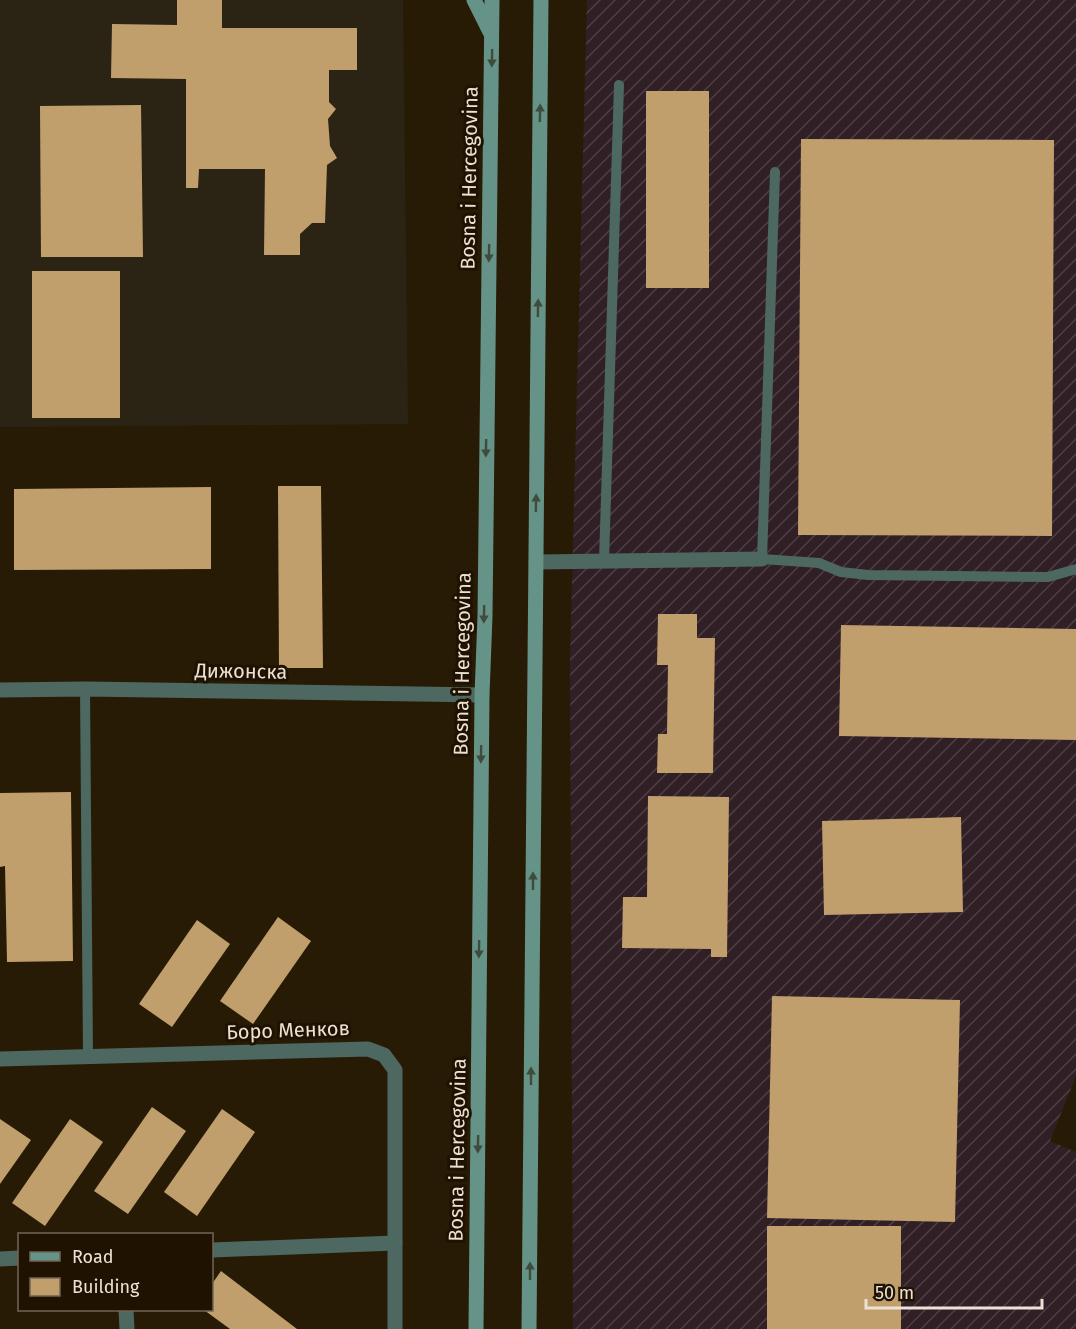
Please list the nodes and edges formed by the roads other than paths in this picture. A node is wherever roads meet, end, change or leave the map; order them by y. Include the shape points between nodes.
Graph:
1 (474, 0) edge
2 (492, 0) edge
3 (541, 0) edge
4 (492, 35) junction
5 (619, 85) dead end
6 (775, 172) dead end
7 (762, 559) junction
8 (604, 561) junction
9 (536, 562) junction
10 (1076, 569) edge
11 (86, 689) junction
12 (0, 690) edge
13 (482, 695) junction
14 (88, 1056) junction
15 (0, 1059) edge
16 (394, 1243) junction
17 (213, 1250) edge
18 (18, 1258) edge
19 (0, 1259) edge
20 (126, 1311) edge
21 (127, 1329) edge
22 (394, 1329) edge
23 (476, 1329) edge
24 (529, 1329) edge

1 - 4 street
2 - 4 street, Bosna i Hercegovina
9 -> 3 street
4 -> 13 street, Bosna i Hercegovina
5 - 8 lane
6 - 7 lane
7 - 8 street
7 - 10 lane via 819,563 841,572 868,575 1048,577
8 - 9 street
24 -> 9 street
11 - 12 street, Дижонска
11 - 13 street, Дижонска
11 - 14 lane
13 -> 23 street, Bosna i Hercegovina
14 - 15 street, Боро Менков
14 - 16 street, Боро Менков via 368,1049 384,1055 395,1070
16 - 17 street
16 - 22 street, Боро Менков
18 - 19 street
20 - 21 street

